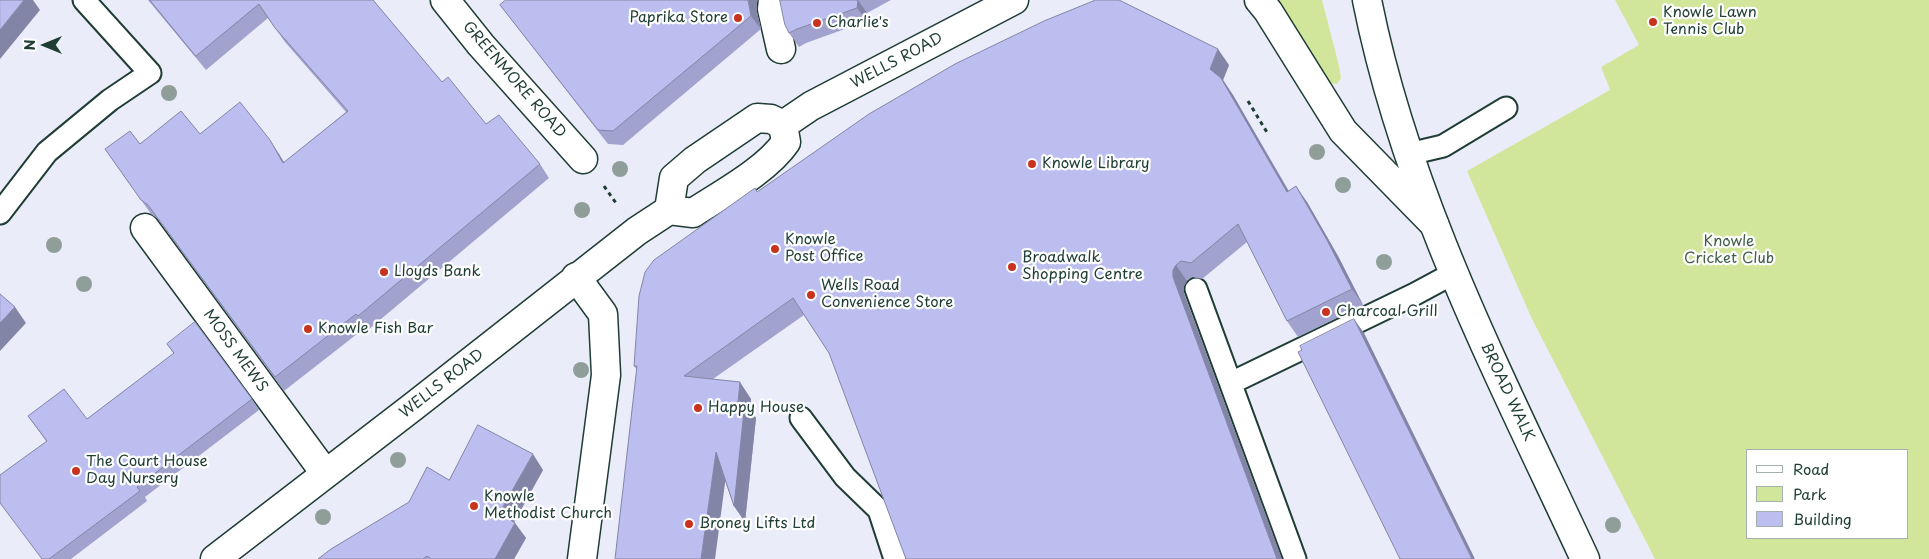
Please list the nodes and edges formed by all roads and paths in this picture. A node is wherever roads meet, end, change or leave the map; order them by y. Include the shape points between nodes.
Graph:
1 (84, 0) edge
2 (445, 0) edge
3 (773, 0) edge
4 (1014, 0) edge
5 (1259, 0) edge
6 (1366, 0) edge
7 (782, 49) dead end
8 (1248, 101) dead end
9 (1506, 108) dead end
10 (783, 125) junction
11 (1268, 134) dead end
12 (1409, 154) junction
13 (583, 160) joint
14 (668, 210) junction
15 (0, 213) edge
16 (1434, 224) junction
17 (145, 228) edge
18 (637, 230) junction
19 (1454, 272) junction
20 (576, 277) junction
21 (1196, 289) dead end
22 (1230, 382) junction
23 (801, 418) dead end
24 (325, 474) junction
25 (215, 559) edge
26 (582, 559) edge
27 (895, 559) edge
28 (1295, 559) edge
29 (1585, 559) edge

1 - 15 lane via 150,73 110,100 47,152
2 - 13 main road, GREENMORE ROAD
3 - 7 main road via 772,9
4 - 10 main road, WELLS ROAD via 811,106
5 - 16 main road, BROAD WALK via 1343,131
6 - 12 main road, BROAD WALK via 1375,44
8 - 11 path
9 - 12 lane via 1442,146
10 - 14 main road via 786,142 778,153 753,172 694,213
10 - 14 main road via 771,119 756,118 695,160 674,178
12 - 16 main road, BROAD WALK
13 - 18 path
14 - 18 main road, WELLS ROAD
16 - 19 main road, BROAD WALK
17 - 24 main road, MOSS MEWS
18 - 20 main road, WELLS ROAD
19 - 22 lane via 1415,294
19 - 29 main road, BROAD WALK
20 - 24 main road, WELLS ROAD
20 - 26 main road via 603,314 606,375
21 - 22 lane
22 - 28 lane
23 - 27 lane via 845,477 878,510
24 - 25 main road, WELLS ROAD

